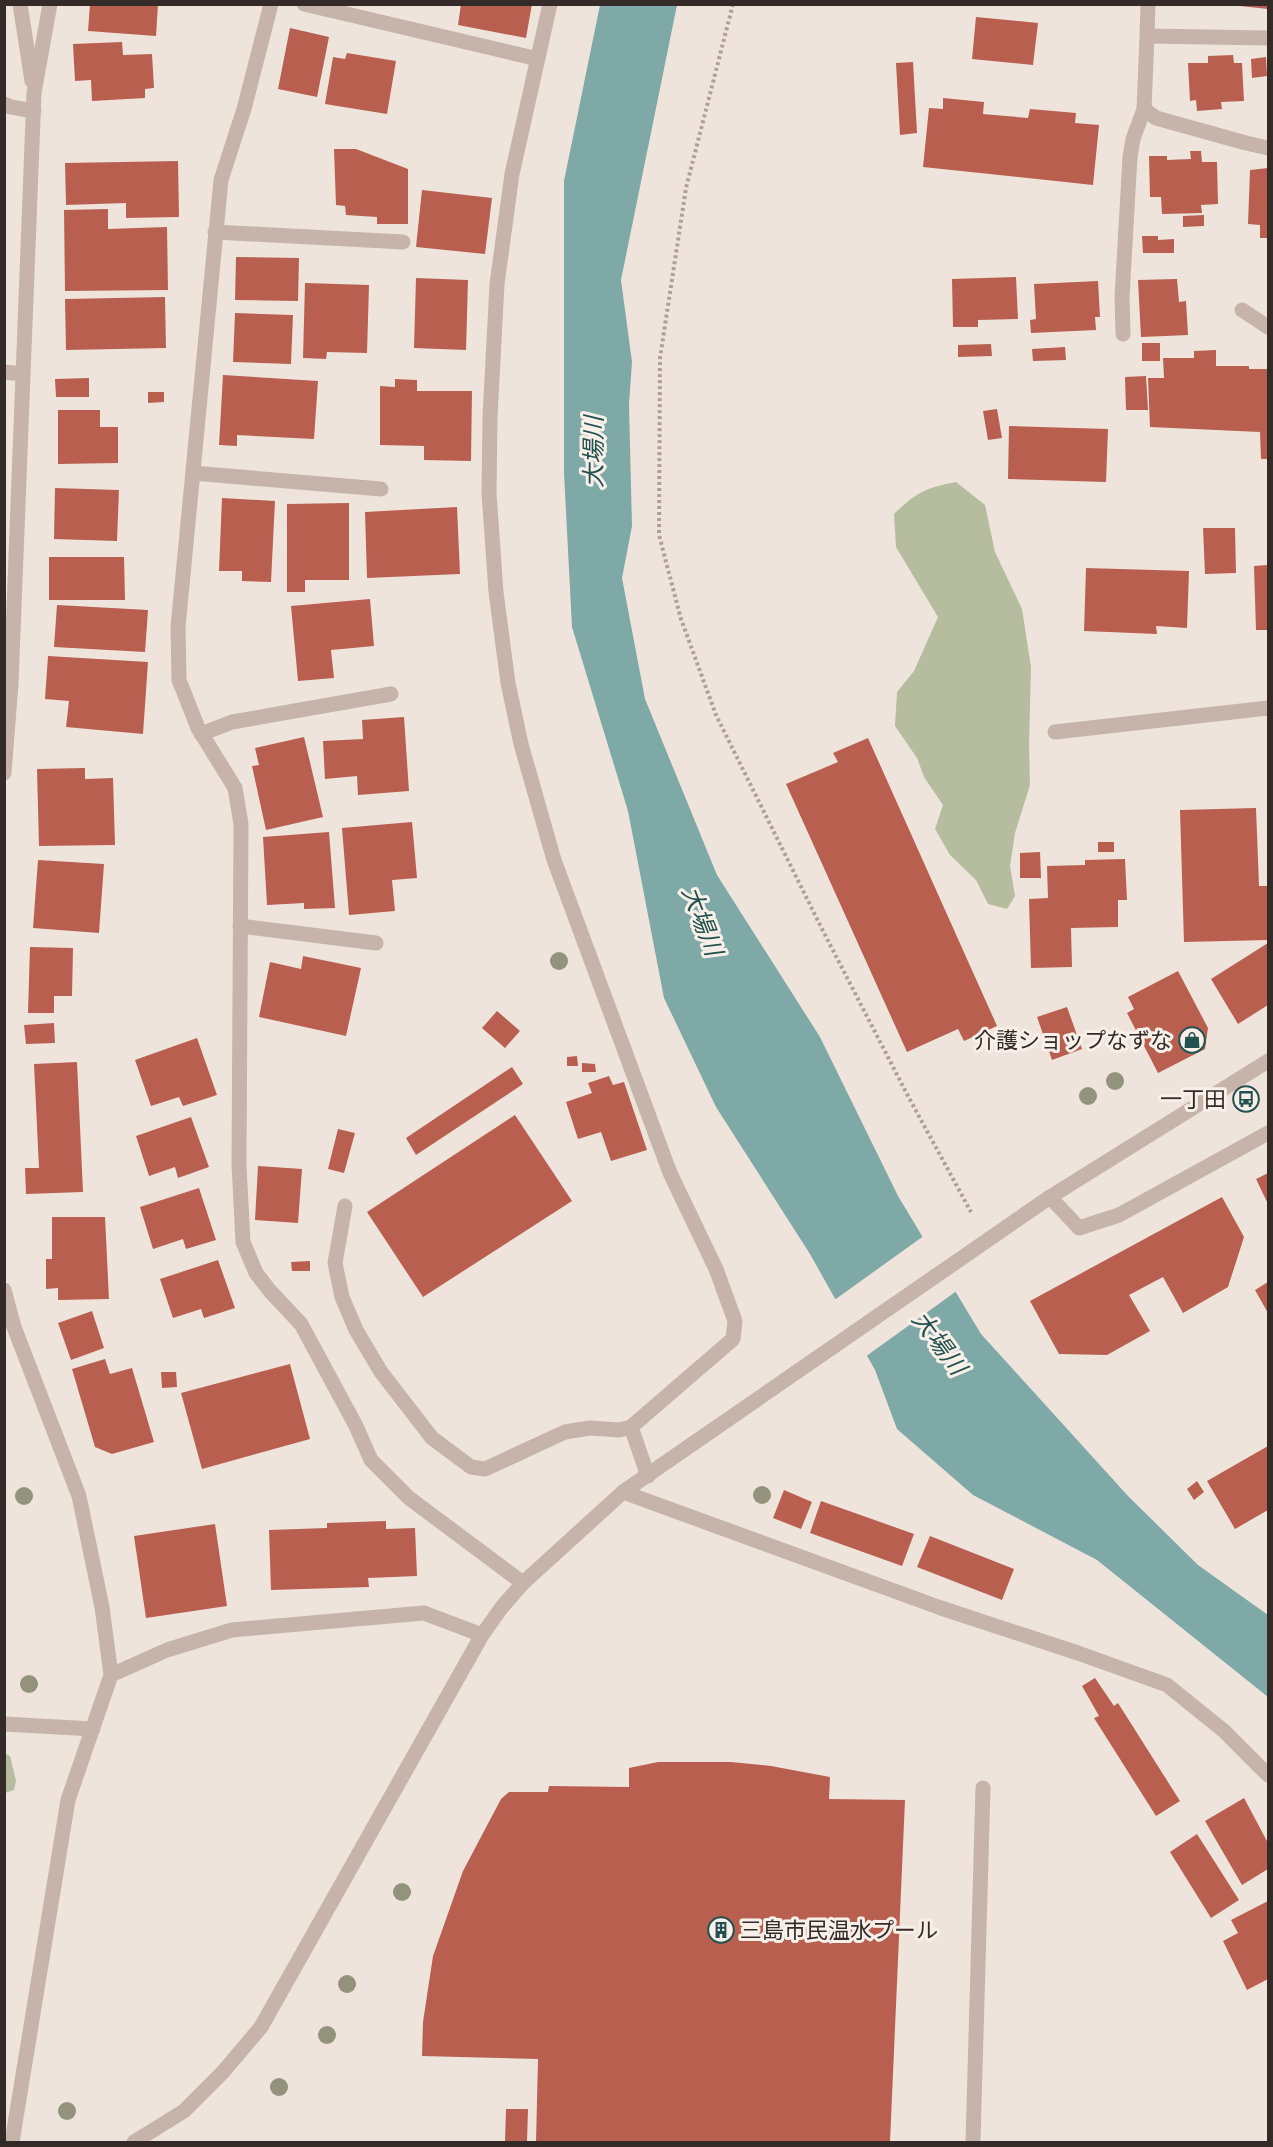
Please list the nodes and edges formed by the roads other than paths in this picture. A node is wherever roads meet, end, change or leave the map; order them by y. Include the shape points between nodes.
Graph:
1 (20, 4) edge
2 (50, 4) edge
3 (271, 4) edge
4 (304, 4) edge
5 (550, 4) edge
6 (1148, 4) edge
7 (1147, 36) junction
8 (1269, 38) edge
9 (538, 59) junction
10 (34, 93) junction
11 (4, 104) edge
12 (1144, 109) junction
13 (34, 111) junction
14 (1269, 148) edge
15 (215, 232) junction
16 (403, 242) dead end
17 (1242, 310) dead end
18 (1269, 327) edge
19 (1123, 334) dead end
20 (4, 372) edge
21 (23, 374) junction
22 (193, 473) junction
23 (381, 489) dead end
24 (391, 694) dead end
25 (1269, 708) edge
26 (1055, 732) dead end
27 (201, 734) junction
28 (4, 773) edge
29 (240, 926) junction
30 (376, 943) dead end
31 (1269, 1061) edge
32 (1269, 1133) edge
33 (1050, 1197) junction
34 (345, 1206) dead end
35 (4, 1290) edge
36 (631, 1427) junction
37 (648, 1476) junction
38 (623, 1492) junction
39 (523, 1583) junction
40 (482, 1635) junction
41 (111, 1675) junction
42 (4, 1724) edge
43 (93, 1729) junction
44 (1269, 1775) edge
45 (983, 1788) dead end
46 (12, 2142) edge
47 (134, 2142) edge
48 (973, 2142) edge

1 - 10 street
2 - 10 street
3 - 15 street via 221,180
4 - 9 street
5 - 9 street
6 - 7 street
7 - 8 street
7 - 12 street
9 - 36 street via 514,162 497,284 490,417 489,494 508,682 554,860 670,1173 716,1269 735,1321 733,1339
10 - 13 street
11 - 13 street
12 - 14 street via 1156,118
12 - 19 street via 1130,157
13 - 21 street
15 - 16 street
15 - 22 street
17 - 18 street
20 - 21 street
21 - 28 street via 12,672
22 - 23 street
22 - 27 street via 178,627 179,680
24 - 27 street via 232,722
25 - 26 street
27 - 29 street via 235,788 241,824
29 - 30 street
29 - 39 street via 239,1166 243,1242 256,1273 301,1324 371,1460 409,1498
31 - 33 street
32 - 33 street via 1119,1215 1078,1228
33 - 37 street
34 - 36 street via 335,1263 342,1297 381,1372 432,1438 471,1467 485,1469 565,1432
35 - 41 street via 79,1496 102,1607
36 - 37 street
37 - 38 street
38 - 39 street
38 - 44 street via 1167,1685 1224,1731
39 - 40 street
40 - 41 street via 424,1613 232,1630 167,1650
40 - 47 street via 261,2027 223,2073 184,2111
41 - 43 street
42 - 43 street
43 - 46 street via 68,1800
45 - 48 street

